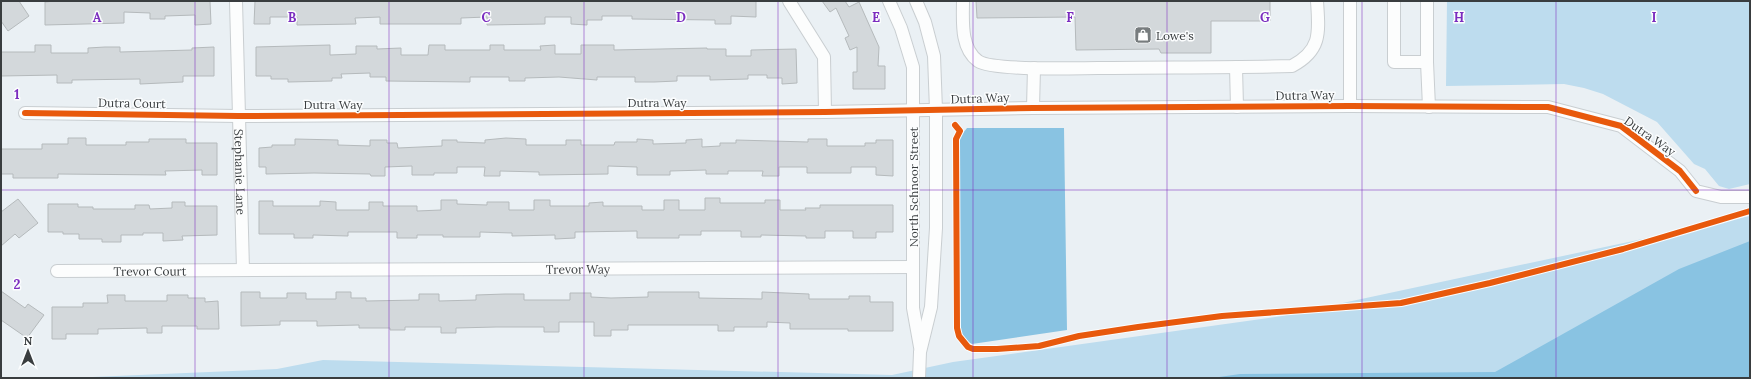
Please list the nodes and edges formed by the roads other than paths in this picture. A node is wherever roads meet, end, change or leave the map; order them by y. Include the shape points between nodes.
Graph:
1 (236, 1) edge
2 (789, 1) edge
3 (889, 1) edge
4 (916, 1) edge
5 (963, 1) edge
6 (1317, 1) edge
7 (1350, 1) edge
8 (1394, 1) edge
9 (1427, 1) edge
10 (1427, 62) junction
11 (1236, 67) junction
12 (1034, 68) junction
13 (1350, 106) junction
14 (1236, 107) junction
15 (1429, 107) junction
16 (1033, 108) junction
17 (913, 110) junction
18 (936, 110) junction
19 (825, 112) junction
20 (25, 113) dead end
21 (238, 116) junction
22 (1750, 197) edge
23 (913, 268) junction
24 (243, 270) junction
25 (57, 271) dead end
26 (920, 352) junction
27 (920, 378) edge

1 - 21 street, Stephanie Lane
2 - 19 street via 824,57
3 - 17 street, North Schnoor Street via 901,28 913,67
4 - 18 street, North Schnoor Street via 925,22 934,56
5 - 12 street via 965,41 978,61 988,65
6 - 11 street via 1318,34 1315,46 1303,60 1292,66
7 - 13 street
8 - 10 street via 1394,62
9 - 10 street
10 - 15 street
11 - 12 street
11 - 14 street
12 - 16 street
13 - 14 street, Dutra Way
13 - 15 street, Dutra Way
14 - 16 street, Dutra Way
15 - 22 street, Dutra Way via 1548,107 1621,126 1680,171 1696,191 1722,197
16 - 18 street, Dutra Way
17 - 18 street, Dutra Way
17 - 19 street, Dutra Way
17 - 23 street, North Schnoor Street
18 - 26 street, North Schnoor Street via 936,228 931,308
19 - 21 street, Dutra Way
20 - 21 street, Dutra Court
21 - 24 street, Stephanie Lane
23 - 24 street, Trevor Way
23 - 26 street, North Schnoor Street via 913,308
24 - 25 street, Trevor Court
26 - 27 street, North Schnoor Street

